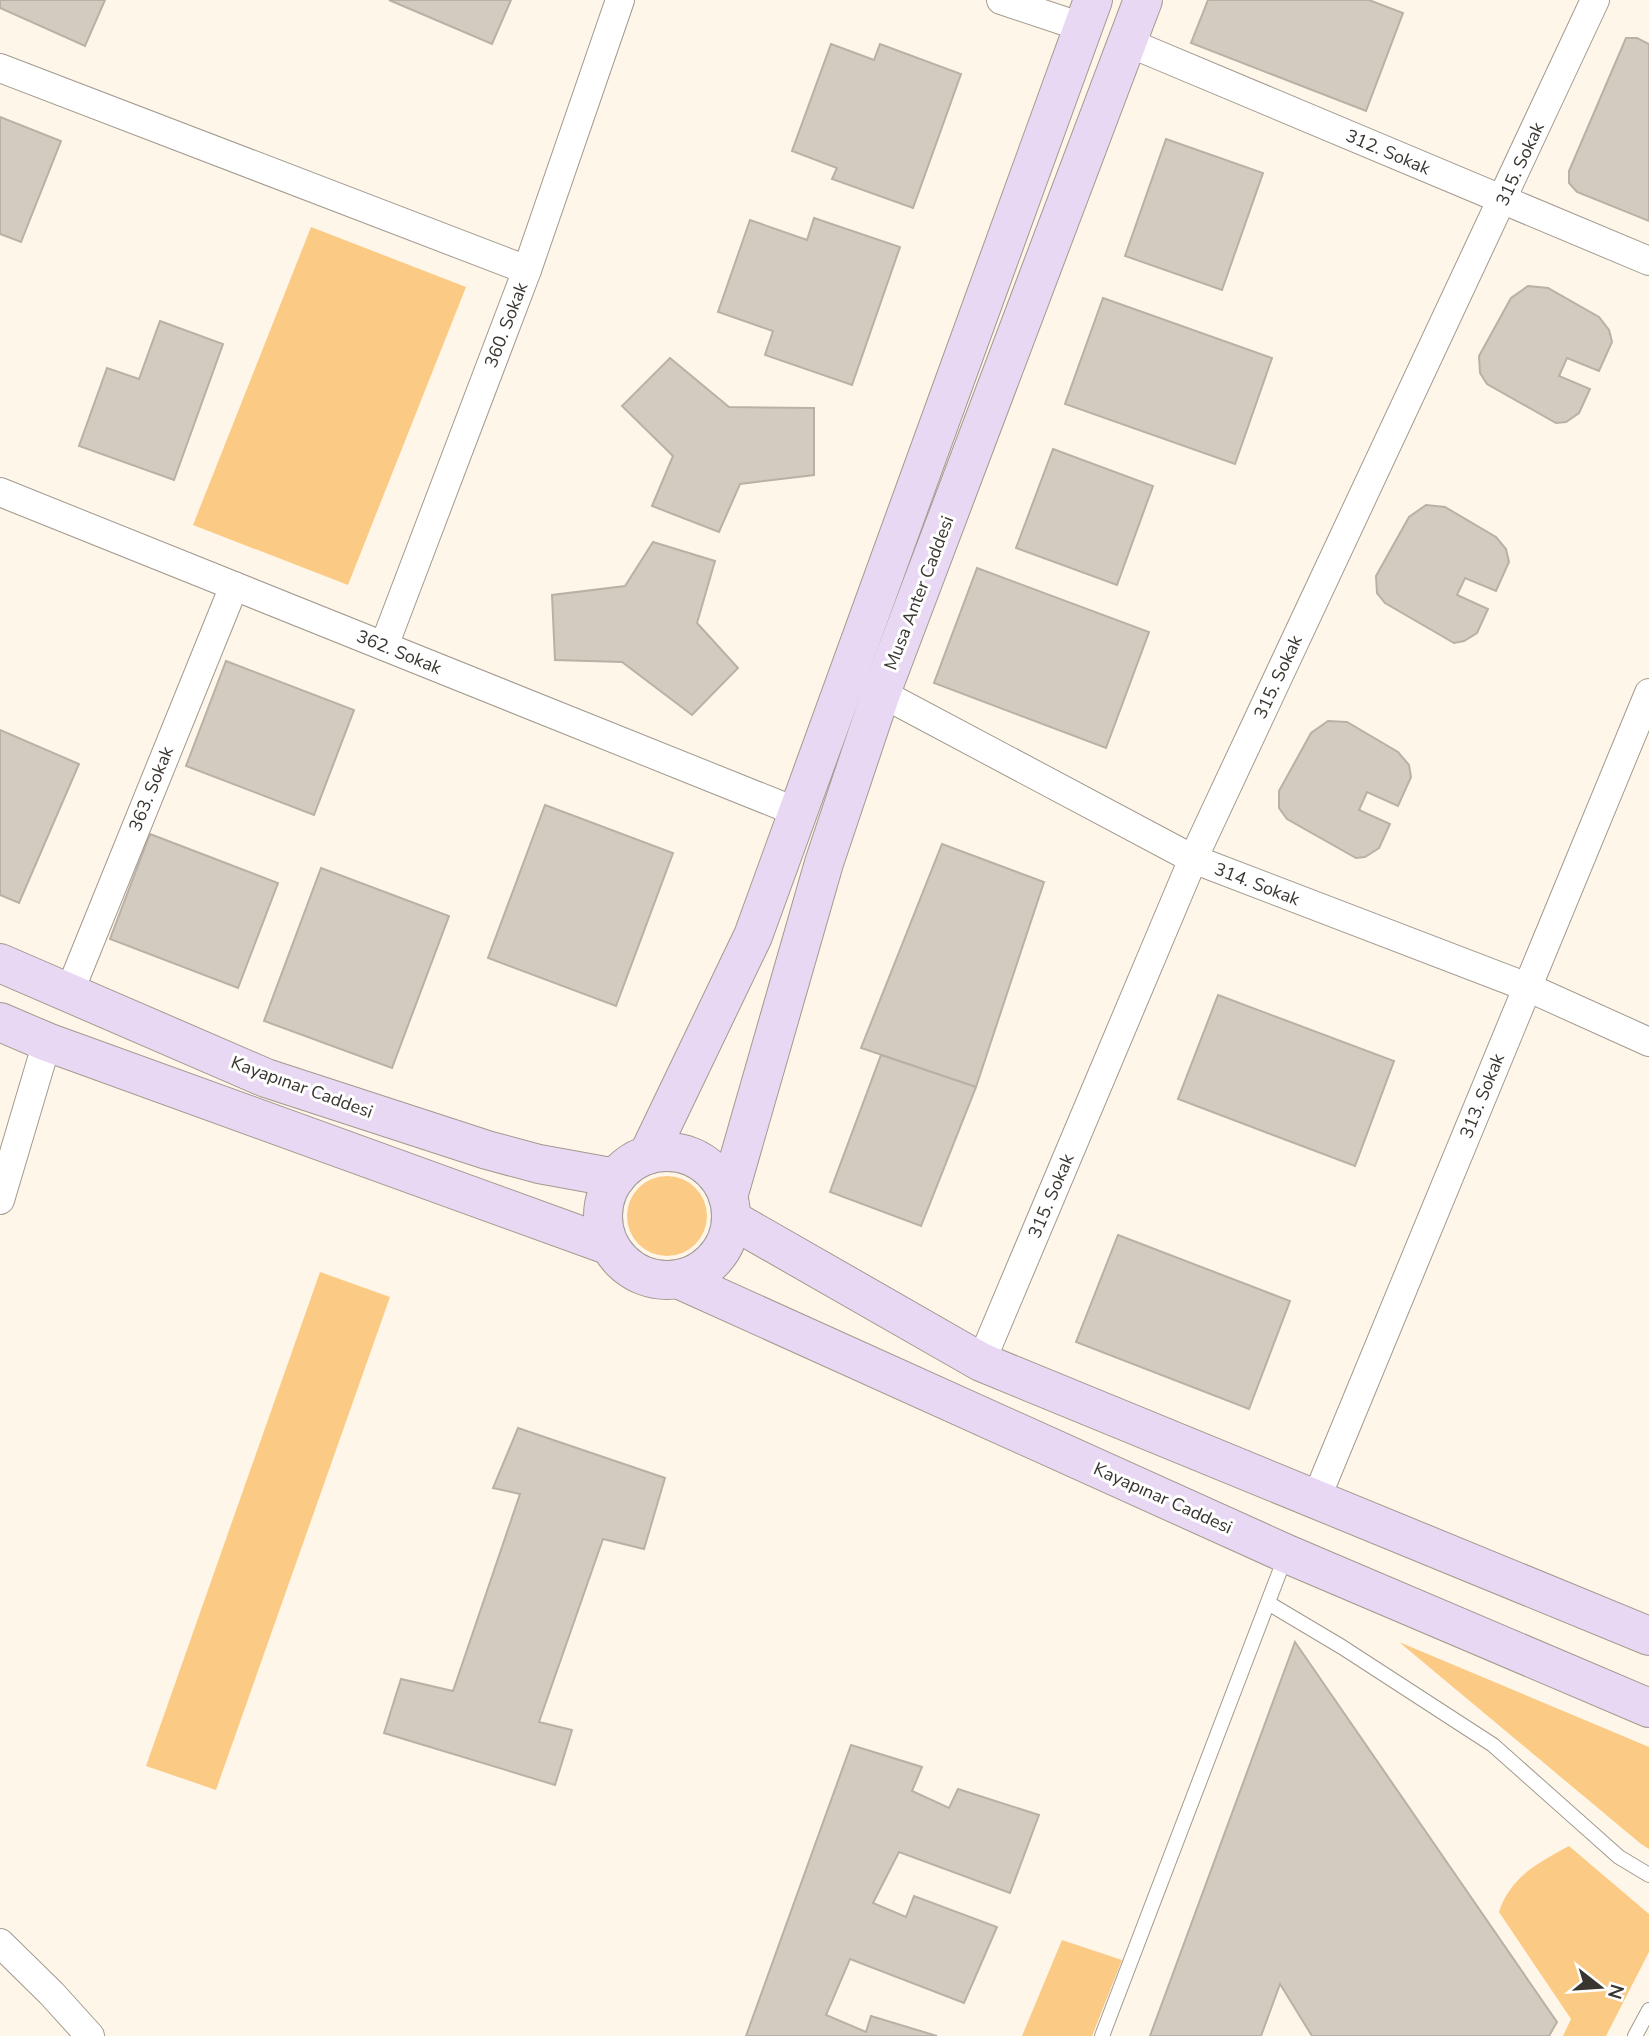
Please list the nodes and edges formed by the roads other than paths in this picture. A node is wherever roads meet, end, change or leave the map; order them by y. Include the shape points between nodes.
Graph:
1 (620, 0) edge
2 (1001, 0) edge
3 (1143, 0) edge
4 (1595, 0) edge
5 (1087, 13) edge
6 (1127, 42) junction
7 (0, 68) edge
8 (1503, 200) junction
9 (1649, 261) edge
10 (527, 270) junction
11 (0, 492) edge
12 (234, 586) junction
13 (384, 646) junction
14 (881, 693) junction
15 (1649, 693) edge
16 (797, 812) junction
17 (1193, 859) junction
18 (0, 963) edge
19 (1527, 987) junction
20 (69, 993) junction
21 (0, 1022) edge
22 (47, 1042) junction
23 (1649, 1042) edge
24 (648, 1155) junction
25 (616, 1178) junction
26 (0, 1200) edge
27 (730, 1208) junction
28 (610, 1246) junction
29 (680, 1280) junction
30 (981, 1362) junction
31 (1316, 1499) junction
32 (1287, 1554) junction
33 (1268, 1603) junction
34 (1649, 1636) edge
35 (1649, 1708) edge
36 (1649, 1875) edge
37 (0, 1943) edge
38 (1649, 2010) edge
39 (90, 2036) edge
40 (1102, 2036) edge
41 (1635, 2036) edge

1 - 10 street, 360. Sokak
2 - 5 street
3 - 6 main road, Musa Anter Caddesi
4 - 8 street, 315. Sokak
5 - 16 main road
6 - 8 street, 312. Sokak
6 - 14 main road, Musa Anter Caddesi
7 - 10 street
8 - 9 street, 312. Sokak
8 - 17 street, 315. Sokak
10 - 13 street, 360. Sokak
11 - 12 street, 362. Sokak
12 - 13 street, 362. Sokak
12 - 20 street, 363. Sokak
13 - 16 street, 362. Sokak
14 - 17 street, 314. Sokak
14 - 27 main road, Musa Anter Caddesi via 824,863
15 - 19 street, 313. Sokak
16 - 24 main road via 753,936
17 - 19 street, 314. Sokak
17 - 30 street, 315. Sokak
18 - 20 main road, Kayapınar Caddesi
19 - 23 street, 314. Sokak
19 - 31 street, 313. Sokak
20 - 25 main road, Kayapınar Caddesi via 266,1078 487,1150
21 - 22 main road
22 - 26 street
22 - 28 main road
24 - 25 main road via 630,1163
24 - 27 main road via 688,1155 706,1165 720,1179
25 - 28 main road via 603,1212
27 - 29 main road via 727,1240 716,1258
27 - 30 main road
28 - 29 main road via 622,1263 639,1275 659,1281
29 - 32 main road, Kayapınar Caddesi
30 - 31 main road
31 - 34 main road
32 - 33 lane
32 - 35 main road, Kayapınar Caddesi
33 - 36 lane via 1493,1745 1619,1857
33 - 40 lane
37 - 39 street
38 - 41 lane

